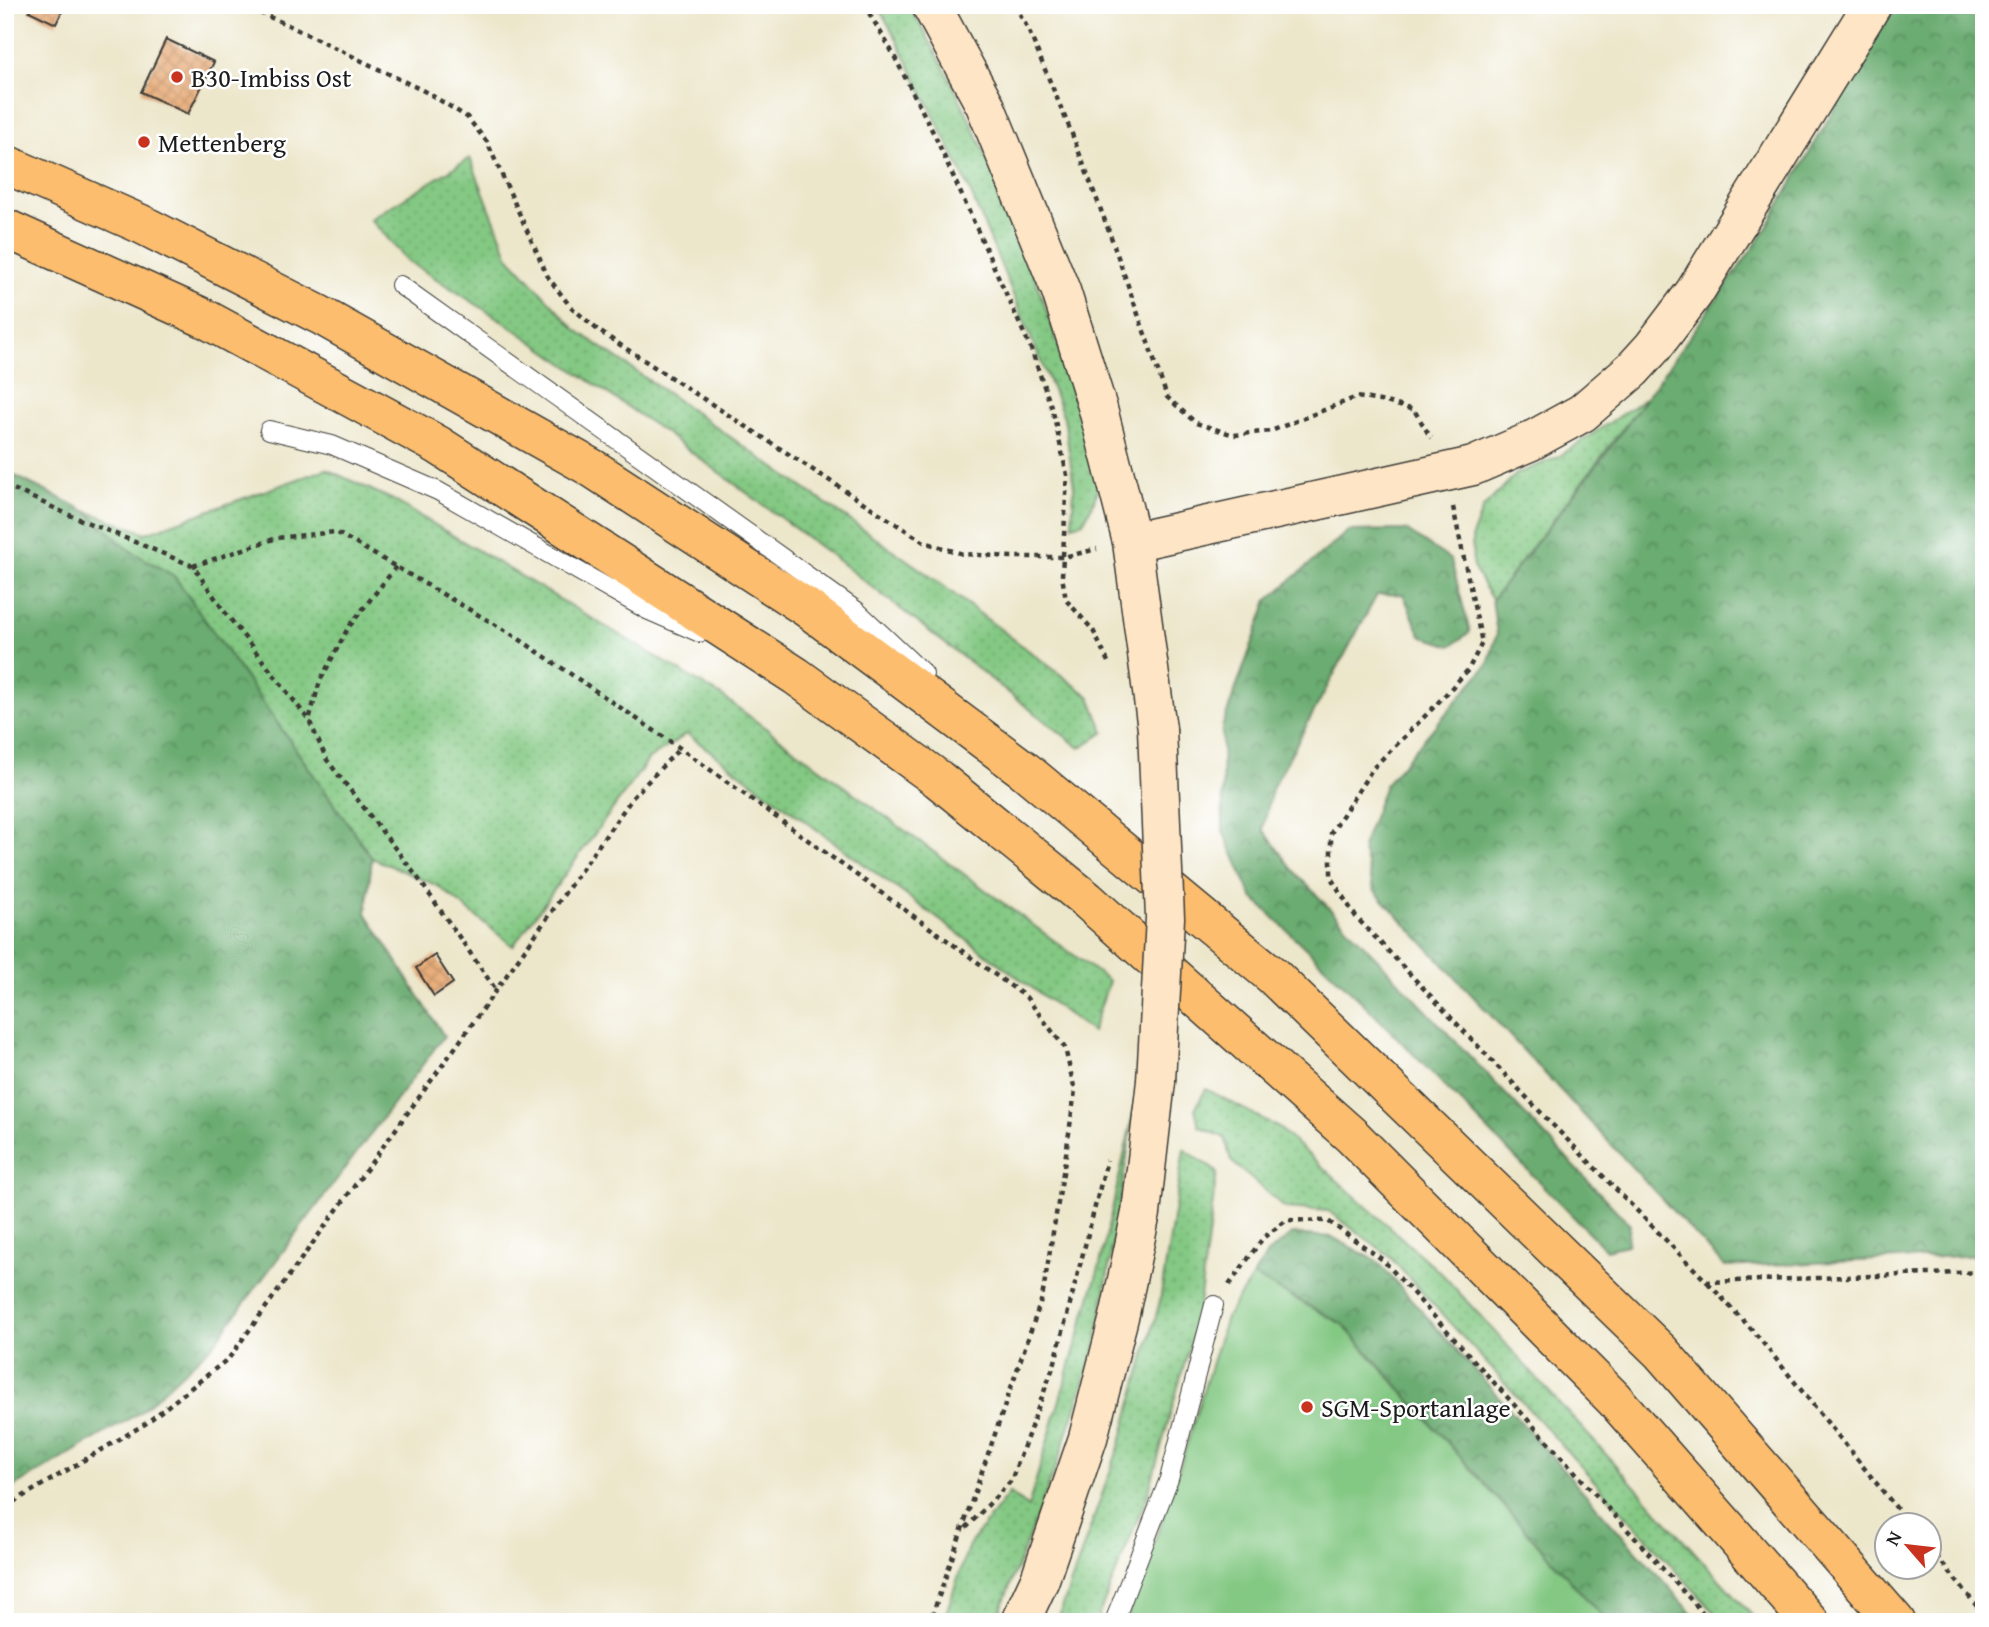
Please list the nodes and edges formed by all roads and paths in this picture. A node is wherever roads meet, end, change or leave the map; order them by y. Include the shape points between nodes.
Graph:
1 (241, 5) edge
2 (864, 5) edge
3 (931, 5) edge
4 (1015, 5) edge
5 (1872, 5) edge
6 (5, 164) edge
7 (5, 228) edge
8 (400, 285) dead end
9 (269, 429) dead end
10 (1442, 474) junction
11 (5, 485) edge
12 (1132, 542) junction
13 (1063, 557) junction
14 (193, 566) junction
15 (396, 567) junction
16 (1112, 674) dead end
17 (796, 676) junction
18 (309, 720) junction
19 (680, 748) junction
20 (1023, 769) junction
21 (496, 990) junction
22 (1109, 1152) dead end
23 (1984, 1272) edge
24 (1707, 1282) junction
25 (1214, 1305) joint
26 (5, 1507) edge
27 (1900, 1512) edge
28 (963, 1531) junction
29 (1944, 1565) edge
30 (1984, 1615) edge
31 (930, 1622) edge
32 (1020, 1622) edge
33 (1114, 1622) edge
34 (1711, 1622) edge
35 (1810, 1622) edge
36 (1896, 1622) edge

1 - 13 path via 428,93 467,117 487,142 548,277 570,306 599,331 924,542 963,554
2 - 13 path via 935,136 1031,349 1053,412 1067,475
3 - 12 main road via 985,105 1061,291
4 - 10 path via 1082,159 1167,397 1196,424 1234,435 1271,431 1357,397 1386,402 1413,410 1432,441
5 - 10 main road via 1694,293 1633,369 1582,413 1559,426 1473,466
6 - 20 highway via 141,224 320,315 592,468 807,608
7 - 17 highway via 204,318 438,445
8 - 20 lane via 857,611
9 - 17 lane via 332,445 438,491 647,610
10 - 12 main road
10 - 24 path via 1454,509 1482,643 1468,670 1373,768 1331,833 1331,878 1364,926
11 - 14 path
12 - 13 path
12 - 32 main road, bridge via 1157,729 1165,918 1156,1081 1141,1213 1120,1313 1087,1438 1040,1579
13 - 16 path via 1066,600 1093,630
14 - 15 path via 276,538 336,532
14 - 18 path
15 - 18 path via 348,628 320,681
15 - 19 path via 513,635
17 - 35 highway via 938,779 1087,900 1352,1136 1615,1399
18 - 21 path via 327,760
19 - 21 path via 633,797
19 - 28 path via 1026,997 1065,1048 1074,1091 1042,1298
20 - 36 highway via 1273,976 1651,1342
21 - 26 path via 229,1358 145,1424
22 - 28 path via 1055,1363 1011,1481
23 - 24 path
24 - 27 path via 1755,1333
25 - 33 lane via 1170,1479
25 - 34 path via 1263,1238 1287,1220 1328,1221 1383,1260
28 - 31 path
29 - 30 path

